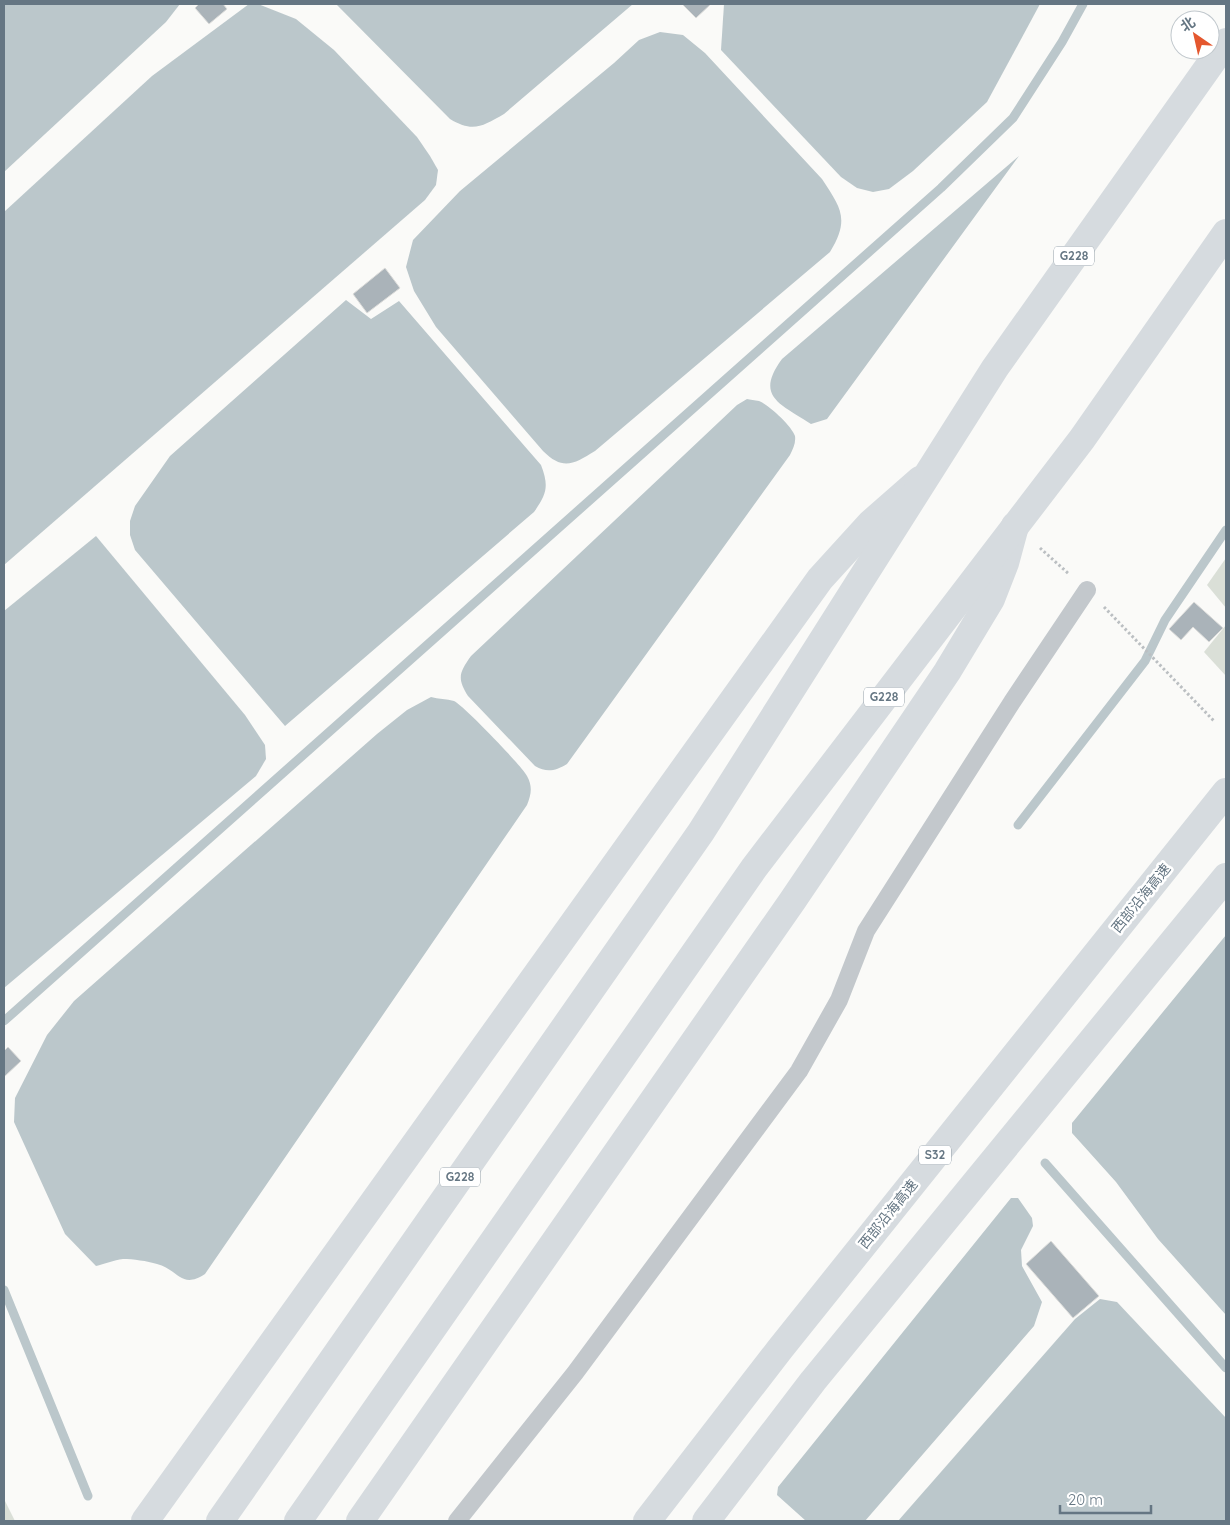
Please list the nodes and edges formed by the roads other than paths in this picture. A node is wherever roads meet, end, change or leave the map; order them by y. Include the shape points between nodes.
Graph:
1 (1226, 42) edge
2 (1226, 233) edge
3 (927, 474) junction
4 (1015, 526) junction
5 (1087, 590) road end
6 (1226, 792) edge
7 (1226, 877) edge
8 (145, 1521) edge
9 (220, 1521) edge
10 (298, 1521) edge
11 (360, 1521) edge
12 (457, 1521) edge
13 (647, 1521) edge
14 (706, 1521) edge

1 - 3 main road, G228 via 996,368
2 - 4 main road, G228 via 1082,439
3 - 8 main road via 871,523 820,579
3 - 9 main road, G228 via 700,832
4 - 10 main road, G228 via 754,868
4 - 11 main road via 991,599 946,672 787,908
5 - 12 lane via 866,931 839,1000 799,1071 575,1373
6 - 13 main road, 西部沿海高速 / S32 via 780,1349
7 - 14 main road via 813,1381

